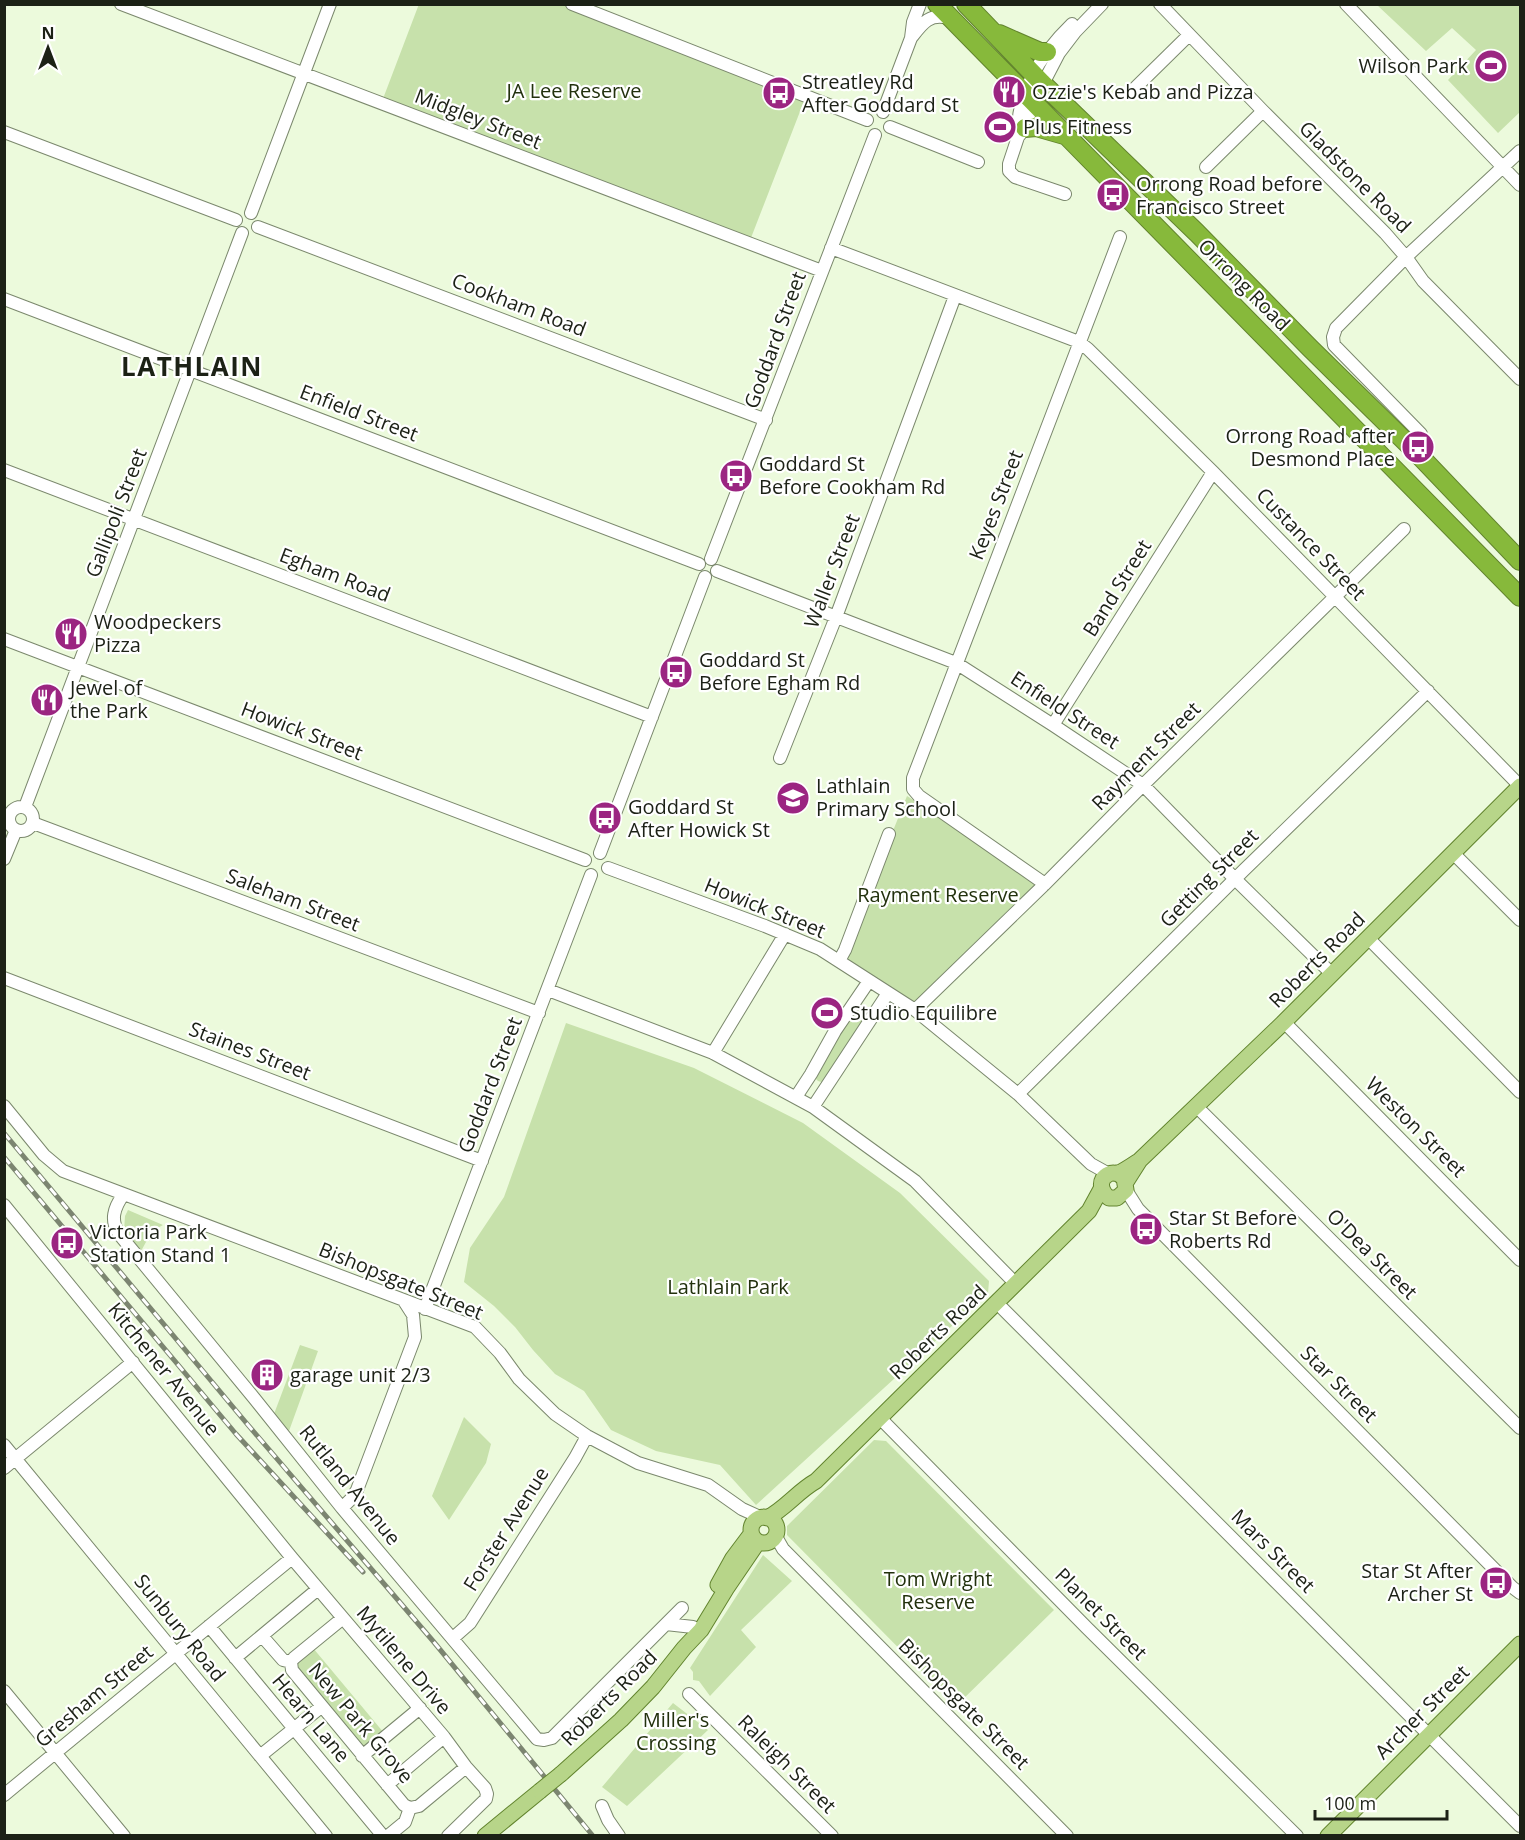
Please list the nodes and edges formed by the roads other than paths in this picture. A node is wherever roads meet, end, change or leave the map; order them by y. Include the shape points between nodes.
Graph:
1 (121, 4) edge
2 (330, 4) edge
3 (572, 4) edge
4 (920, 4) edge
5 (966, 4) edge
6 (1092, 4) edge
7 (1102, 4) edge
8 (1160, 4) edge
9 (1346, 4) edge
10 (942, 11) edge
11 (992, 31) junction
12 (1188, 35) junction
13 (911, 39) junction
14 (1047, 52) junction
15 (304, 74) junction
16 (1038, 78) junction
17 (1132, 91) dead end
18 (1028, 98) junction
19 (1263, 111) junction
20 (883, 112) junction
21 (867, 120) junction
22 (890, 127) junction
23 (4, 132) edge
24 (1022, 133) junction
25 (875, 135) junction
26 (1066, 136) junction
27 (1521, 151) edge
28 (978, 162) dead end
29 (1206, 167) dead end
30 (1503, 168) junction
31 (1521, 185) edge
32 (1065, 194) dead end
33 (251, 213) junction
34 (236, 220) junction
35 (258, 226) junction
36 (242, 233) junction
37 (1120, 237) dead end
38 (831, 248) junction
39 (1406, 257) junction
40 (822, 271) junction
41 (955, 296) junction
42 (4, 299) edge
43 (1079, 342) junction
44 (191, 371) junction
45 (1521, 379) edge
46 (766, 420) junction
47 (1421, 434) dead end
48 (4, 470) edge
49 (1213, 472) junction
50 (134, 519) junction
51 (1404, 530) dead end
52 (711, 559) junction
53 (1521, 561) edge
54 (699, 564) junction
55 (717, 571) junction
56 (705, 577) junction
57 (1336, 596) junction
58 (1521, 597) edge
59 (836, 616) junction
60 (4, 639) edge
61 (957, 663) junction
62 (78, 666) junction
63 (1428, 691) junction
64 (652, 717) junction
65 (1053, 725) junction
66 (780, 758) dead end
67 (1143, 785) junction
68 (1521, 786) edge
69 (25, 807) junction
70 (7, 813) edge
71 (33, 823) junction
72 (16, 830) junction
73 (889, 834) dead end
74 (600, 853) junction
75 (1453, 853) junction
76 (4, 858) edge
77 (585, 860) junction
78 (608, 868) junction
79 (591, 875) junction
80 (1235, 879) junction
81 (1046, 884) junction
82 (1521, 920) edge
83 (785, 934) junction
84 (1369, 939) junction
85 (839, 961) junction
86 (1332, 974) junction
87 (4, 978) edge
88 (869, 981) junction
89 (548, 990) junction
90 (888, 993) junction
91 (855, 1002) junction
92 (915, 1010) junction
93 (539, 1013) junction
94 (873, 1016) junction
95 (1284, 1022) junction
96 (713, 1053) junction
97 (811, 1074) junction
98 (828, 1084) junction
99 (1521, 1092) edge
100 (1018, 1094) junction
101 (796, 1097) junction
102 (4, 1106) edge
103 (813, 1107) junction
104 (1197, 1107) junction
105 (482, 1161) junction
106 (1114, 1186) junction
107 (110, 1190) junction
108 (123, 1195) junction
109 (4, 1205) edge
110 (132, 1251) junction
111 (1521, 1260) edge
112 (1016, 1284) junction
113 (404, 1301) junction
114 (997, 1303) junction
115 (425, 1309) junction
116 (133, 1362) junction
117 (880, 1418) junction
118 (1521, 1428) edge
119 (586, 1436) junction
120 (4, 1445) edge
121 (16, 1458) junction
122 (4, 1468) edge
123 (342, 1508) junction
124 (766, 1533) junction
125 (292, 1558) junction
126 (318, 1589) junction
127 (1516, 1590) edge
128 (1521, 1599) edge
129 (682, 1608) dead end
130 (343, 1618) junction
131 (666, 1624) junction
132 (209, 1626) junction
133 (693, 1627) junction
134 (262, 1636) junction
135 (453, 1638) junction
136 (1521, 1644) edge
137 (684, 1648) junction
138 (176, 1653) junction
139 (1521, 1653) edge
140 (235, 1658) junction
141 (291, 1662) junction
142 (4, 1691) edge
143 (689, 1694) dead end
144 (321, 1707) junction
145 (420, 1708) junction
146 (294, 1729) junction
147 (444, 1737) junction
148 (1432, 1737) junction
149 (541, 1740) joint
150 (55, 1753) junction
151 (260, 1756) junction
152 (362, 1756) junction
153 (466, 1767) junction
154 (387, 1785) junction
155 (4, 1795) edge
156 (602, 1806) dead end
157 (410, 1808) junction
158 (1521, 1826) edge
159 (124, 1836) edge
160 (326, 1836) edge
161 (383, 1836) edge
162 (388, 1836) edge
163 (448, 1836) edge
164 (485, 1836) edge
165 (619, 1836) edge
166 (832, 1836) edge
167 (1067, 1836) edge
168 (1297, 1836) edge
169 (1328, 1836) edge
170 (1338, 1836) edge

1 - 15 street, Midgley Street
2 - 15 street
3 - 21 street
4 - 13 street
5 - 11 highway, Orrong Road
6 - 14 street
7 - 16 street
8 - 12 street, Gladstone Road
9 - 30 street
10 - 13 street
10 - 18 highway, Orrong Road
11 - 14 highway
11 - 16 highway, Orrong Road
12 - 17 street
12 - 19 street, Gladstone Road
13 - 20 street
14 - 16 street
15 - 33 street
15 - 40 street, Midgley Street
16 - 18 street
16 - 53 highway, Orrong Road
18 - 24 street via 1018,126
18 - 26 highway, Orrong Road
19 - 29 street
19 - 39 street, Gladstone Road
20 - 21 street via 872,113
20 - 22 street via 889,117
21 - 25 street via 867,127
22 - 25 street via 885,134
22 - 28 street
23 - 34 street
24 - 26 highway via 1036,127
24 - 32 street via 1008,164 1009,171 1020,179
25 - 38 street, Goddard Street
26 - 58 highway, Orrong Road
27 - 30 street
30 - 31 street
30 - 39 street
33 - 34 street
33 - 35 street
34 - 36 street
35 - 36 street via 250,234
35 - 46 street, Cookham Road
36 - 44 street, Gallipoli Street
37 - 43 street, Keyes Street
38 - 40 street, Goddard Street
38 - 41 street, Custance Street
39 - 45 street, Gladstone Road via 1423,281
39 - 47 street via 1336,328 1333,338 1334,345
40 - 46 street, Goddard Street
41 - 43 street, Custance Street
41 - 59 street, Waller Street
42 - 44 street, Enfield Street
43 - 49 street, Custance Street
43 - 61 street, Keyes Street
44 - 50 street, Gallipoli Street
44 - 54 street, Enfield Street
46 - 52 street, Goddard Street
48 - 50 street, Egham Road
49 - 57 street, Custance Street
49 - 65 street, Band Street
50 - 62 street, Gallipoli Street
50 - 64 street, Egham Road
51 - 57 street, Rayment Street
52 - 54 street
52 - 55 street
54 - 56 street
55 - 56 street
55 - 59 street, Enfield Street
56 - 64 street
57 - 63 street, Custance Street
57 - 67 street, Rayment Street
59 - 61 street, Enfield Street
59 - 66 street, Waller Street
60 - 62 street, Howick Street
61 - 65 street, Enfield Street
61 - 81 street, Keyes Street via 913,778 913,789
62 - 69 street, Gallipoli Street
62 - 77 street, Howick Street
63 - 68 street, Custance Street
63 - 80 street, Getting Street
64 - 74 street
65 - 67 street, Enfield Street
67 - 80 street, Enfield Street
67 - 81 street, Rayment Street
68 - 75 main road, Roberts Road
69 - 70 street
69 - 71 street via 32,813
70 - 72 street
71 - 72 street via 26,830
71 - 93 street, Saleham Street
72 - 76 street
73 - 85 street
74 - 77 street
74 - 78 street
75 - 82 street
75 - 84 main road, Roberts Road
77 - 79 street
78 - 79 street via 601,875
78 - 83 street, Howick Street
79 - 89 street, Goddard Street
80 - 86 street, Enfield Street
80 - 100 street, Getting Street
81 - 92 street, Rayment Street
83 - 85 street, Howick Street
83 - 96 street
84 - 86 main road, Roberts Road
84 - 99 street
85 - 88 street, Howick Street
86 - 95 main road, Roberts Road
87 - 105 street, Staines Street
88 - 90 street, Howick Street
88 - 91 street
89 - 93 street, Goddard Street
89 - 96 street
90 - 92 street, Howick Street
90 - 94 street
91 - 94 street
91 - 97 street
92 - 100 street, Howick Street
93 - 105 street, Goddard Street
94 - 98 street
95 - 104 main road, Roberts Road
95 - 111 street, Weston Street
96 - 101 street
97 - 98 street
97 - 101 street
98 - 103 street
100 - 106 street, Howick Street
101 - 103 street
102 - 107 street, Bishopsgate Street via 44,1155 63,1171
103 - 112 street via 915,1181
104 - 106 main road, Roberts Road
104 - 118 street, O'Dea Street
105 - 115 street, Goddard Street
106 - 112 main road, Roberts Road
106 - 127 street, Star Street
107 - 108 street, Bishopsgate Street
107 - 110 street, Rutland Avenue via 110,1225 116,1237
108 - 110 street, Rutland Avenue via 115,1208 113,1223
108 - 113 street, Bishopsgate Street
109 - 116 street, Kitchener Avenue
110 - 123 street, Rutland Avenue
112 - 114 main road, Roberts Road
113 - 115 street, Bishopsgate Street
113 - 123 street via 413,1315 415,1337 357,1490
114 - 117 main road, Roberts Road
114 - 148 street, Mars Street
115 - 119 street, Bishopsgate Street via 475,1326 519,1379 555,1414
116 - 121 street
116 - 125 street, Kitchener Avenue
117 - 124 main road, Roberts Road via 782,1510
117 - 168 street, Planet Street
119 - 124 street, Bishopsgate Street via 638,1463 708,1485 742,1509
119 - 135 street, Forster Avenue via 470,1623
120 - 121 street, Sunbury Road
121 - 122 street
121 - 138 street, Sunbury Road
123 - 135 street, Rutland Avenue
124 - 133 main road, Roberts Road via 733,1558
124 - 137 main road, Roberts Road via 701,1630
124 - 167 street, Bishopsgate Street
125 - 126 street, Mytilene Drive
125 - 132 street, Gresham Street
126 - 130 street, Mytilene Drive
126 - 134 street
127 - 128 street, Star Street
129 - 131 street, Roberts Road
130 - 141 street
130 - 145 street, Mytilene Drive
131 - 133 street
131 - 149 street, Roberts Road via 552,1738
132 - 138 street, Gresham Street
132 - 140 street, Hearn Lane
133 - 137 main road, Roberts Road
134 - 140 street
134 - 141 street, New Park Grove via 283,1660
135 - 149 street, Rutland Avenue
136 - 148 main road, Archer Street
137 - 164 main road, Roberts Road, bridge via 621,1720
138 - 150 street, Gresham Street
138 - 151 street, Sunbury Road
139 - 148 main road, Archer Street
140 - 146 street, Hearn Lane
141 - 144 street, New Park Grove via 292,1670
142 - 150 street
143 - 166 street, Raleigh Street
144 - 146 street
144 - 152 street, New Park Grove
145 - 147 street, Mytilene Drive
145 - 152 street
146 - 151 street
146 - 161 street, Hearn Lane
147 - 153 street, Mytilene Drive
147 - 154 street
148 - 158 street, Mars Street
148 - 169 main road, Archer Street
148 - 170 main road, Archer Street
150 - 155 street, Gresham Street
150 - 159 street
151 - 160 street, Sunbury Road
152 - 154 street, New Park Grove
153 - 157 street via 419,1806
153 - 163 street, Mytilene Drive via 485,1788 486,1799
154 - 157 street, New Park Grove
156 - 165 street
157 - 162 street via 405,1822

